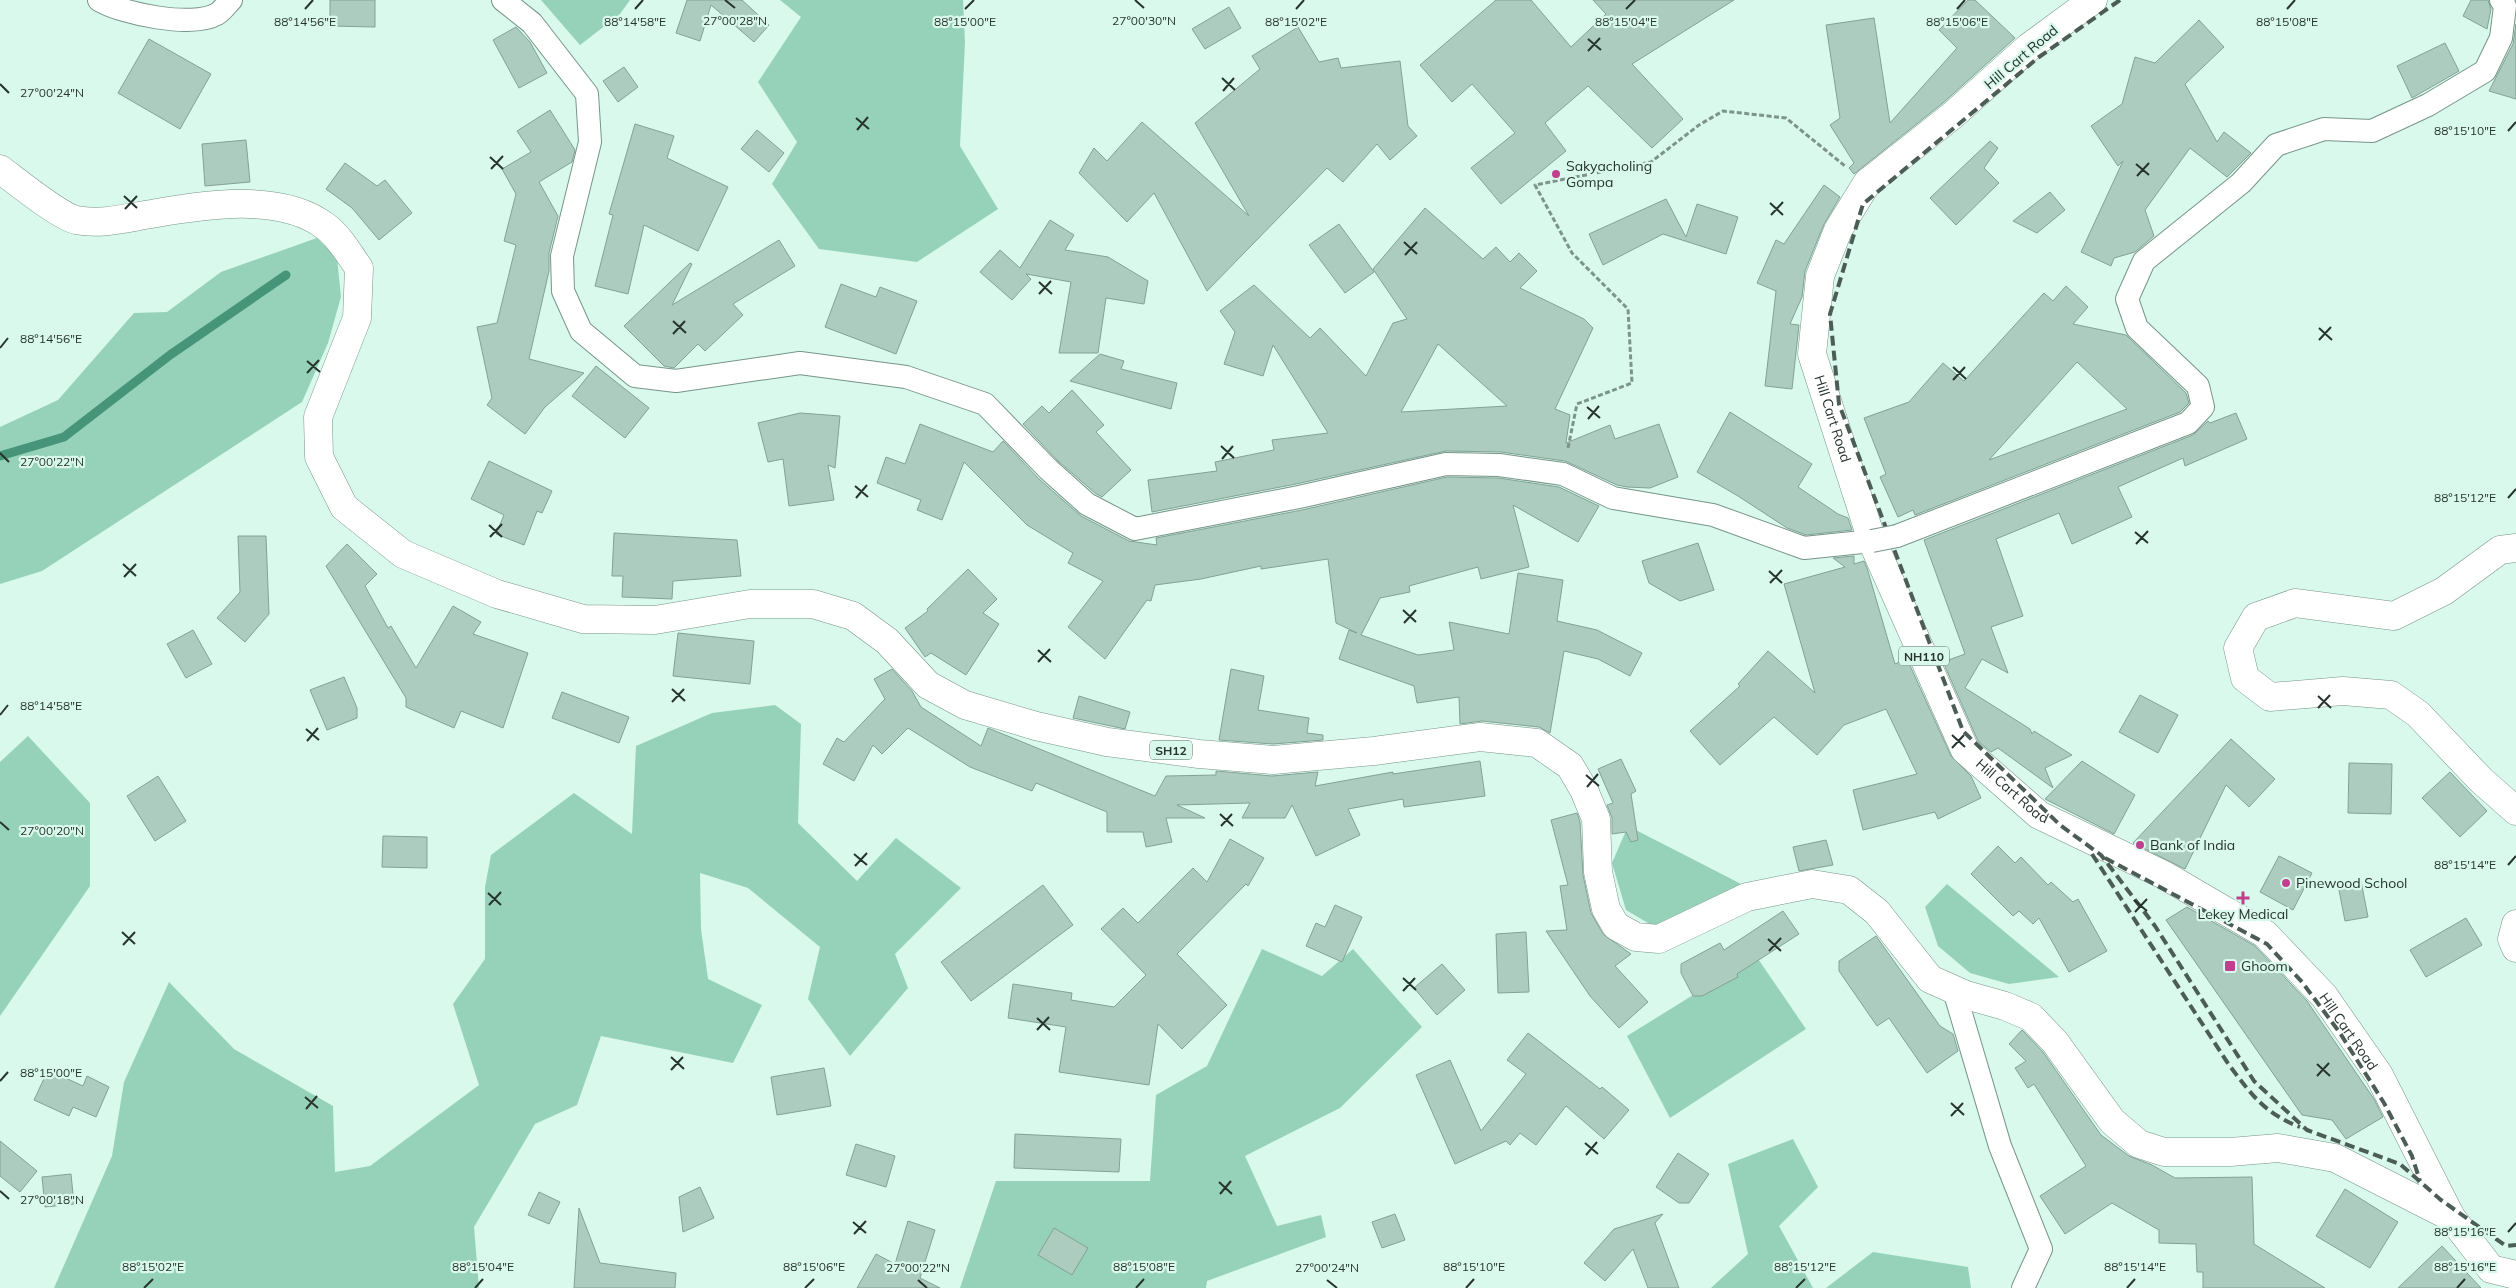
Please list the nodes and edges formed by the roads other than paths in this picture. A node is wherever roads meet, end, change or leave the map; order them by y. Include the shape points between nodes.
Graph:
1 (99, 0) edge
2 (231, 0) edge
3 (503, 0) edge
4 (2093, 0) edge
5 (2501, 0) edge
6 (0, 169) edge
7 (1885, 538) junction
8 (2516, 548) edge
9 (2516, 811) edge
10 (2516, 924) edge
11 (2516, 948) edge
12 (1954, 990) junction
13 (2451, 1217) junction
14 (2516, 1275) edge
15 (2023, 1288) edge

1 - 2 street via 133,13 184,22 216,14
3 - 7 street via 532,23 587,94 590,142 562,256 563,291 581,331 635,376 676,381 800,363 906,377 985,404 1087,504 1135,529 1446,464 1499,465 1563,474 1613,498 1713,515 1804,548
4 - 7 main road, Hill Cart Road / NH110 via 2029,47 1953,116 1867,183 1838,230 1820,276 1812,354
5 - 7 street via 2505,6 2501,38 2485,71 2428,105 2372,131 2324,129 2276,145 2241,183 2144,262 2127,299 2137,328 2198,386 2203,407 2188,423
6 - 12 main road, SH12 via 74,220 112,222 217,206 272,205 306,214 326,227 359,268 356,318 318,417 319,457 344,507 403,554 497,594 583,619 655,620 750,604 813,604 853,616 887,640 928,685 964,705 1107,742 1273,760 1480,737 1536,743 1570,766 1584,790 1596,819 1598,872 1606,909 1616,926 1636,937 1659,938 1747,897 1812,884 1849,890 1878,912 1930,978
7 - 13 main road, Hill Cart Road / NH110 via 1965,750 2039,815 2164,875 2265,934 2324,996 2379,1076
8 - 9 main road via 2500,550 2444,591 2394,616 2295,604 2256,617 2238,648 2245,678 2270,698 2343,691 2391,695 2418,714 2481,780
10 - 11 main road via 2512,939
12 - 13 main road, SH12 via 2031,1017 2055,1042 2112,1121 2139,1144 2164,1152 2278,1148 2335,1158
12 - 15 street via 2000,1146 2041,1249
13 - 14 main road, Hill Cart Road / NH110 via 2492,1269

